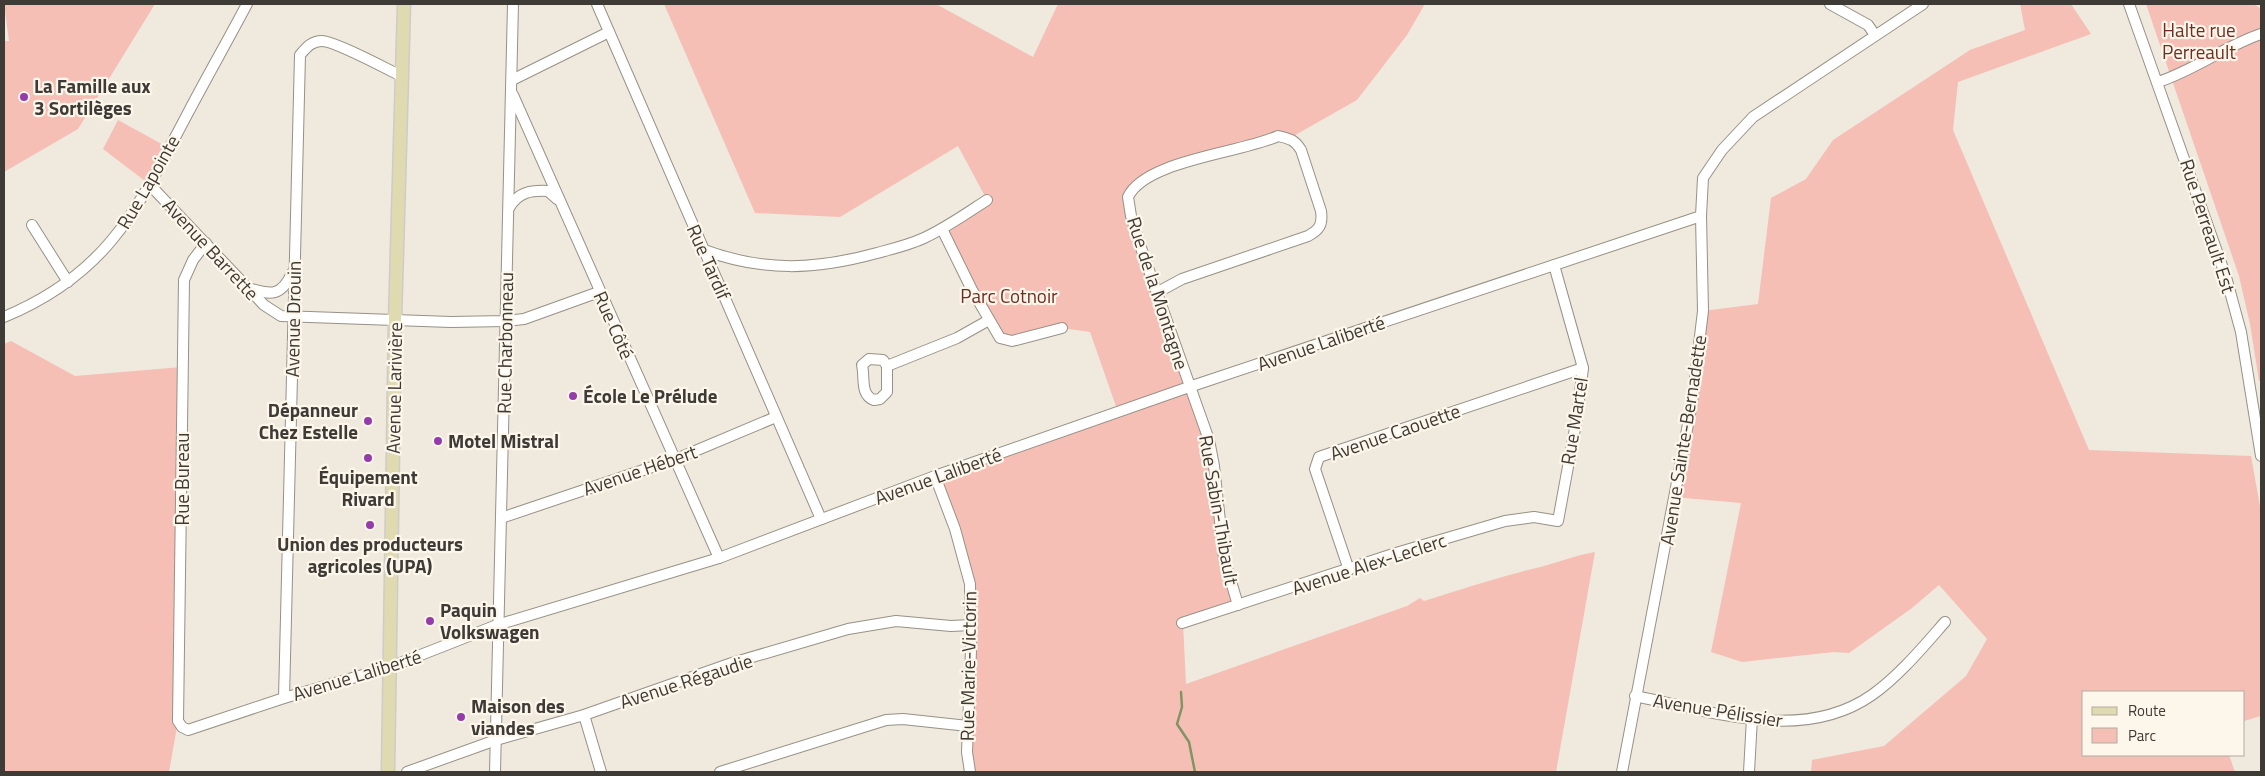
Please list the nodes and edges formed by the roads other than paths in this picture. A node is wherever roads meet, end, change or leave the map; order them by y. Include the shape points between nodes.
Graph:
1 (247, 4) edge
2 (404, 4) edge
3 (513, 4) edge
4 (597, 4) edge
5 (1830, 4) edge
6 (1923, 4) edge
7 (2129, 4) edge
8 (609, 32) junction
9 (2261, 34) edge
10 (1875, 35) junction
11 (401, 76) junction
12 (512, 80) junction
13 (2158, 82) junction
14 (511, 92) junction
15 (149, 184) junction
16 (987, 200) dead end
17 (560, 202) junction
18 (508, 209) junction
19 (1701, 216) junction
20 (32, 225) dead end
21 (942, 228) junction
22 (206, 244) junction
23 (704, 250) junction
24 (1554, 265) junction
25 (294, 270) junction
26 (68, 282) junction
27 (246, 287) junction
28 (599, 292) junction
29 (1158, 292) junction
30 (4, 317) edge
31 (293, 317) junction
32 (395, 320) junction
33 (989, 320) junction
34 (506, 321) junction
35 (1062, 328) dead end
36 (887, 366) dead end
37 (1583, 368) junction
38 (1189, 387) junction
39 (776, 417) junction
40 (2261, 456) edge
41 (676, 459) junction
42 (935, 476) junction
43 (501, 518) junction
44 (821, 519) junction
45 (1558, 521) joint
46 (719, 558) junction
47 (1349, 570) junction
48 (1238, 605) junction
49 (1945, 622) dead end
50 (1182, 623) dead end
51 (497, 625) junction
52 (971, 625) junction
53 (390, 667) junction
54 (1635, 696) junction
55 (284, 698) junction
56 (584, 715) junction
57 (1752, 718) junction
58 (178, 721) joint
59 (968, 726) junction
60 (496, 740) junction
61 (388, 772) edge
62 (406, 772) edge
63 (495, 772) edge
64 (601, 772) edge
65 (720, 772) edge
66 (970, 772) edge
67 (1622, 772) edge
68 (1749, 772) edge

1 - 15 street, Rue Lapointe
2 - 11 main road, Avenue Larivière
3 - 12 street, Rue Charbonneau
4 - 8 street, Rue Tardif
5 - 10 street via 1868,25
6 - 10 street, Avenue Sainte-Bernadette
7 - 13 street, Rue Perreault Est
8 - 12 street
8 - 23 street, Rue Tardif
9 - 13 street
10 - 19 street, Avenue Sainte-Bernadette via 1753,117 1722,150 1703,178
11 - 25 street, Avenue Drouin via 322,41 309,44 300,55
11 - 32 main road, Avenue Larivière
12 - 14 street, Rue Charbonneau
13 - 40 street, Rue Perreault Est via 2226,277 2241,332
14 - 17 street, Rue Côté
14 - 18 street, Rue Charbonneau
15 - 22 street, Avenue Barrette
15 - 26 street, Rue Lapointe via 111,243
16 - 21 street
17 - 18 street via 548,192 536,190 513,201
17 - 28 street, Rue Côté
18 - 34 street, Rue Charbonneau
19 - 24 street, Avenue Laliberté
19 - 54 street, Avenue Sainte-Bernadette via 1703,311 1692,403
20 - 26 street
21 - 23 street via 909,244 860,258 804,268 730,260
21 - 33 street
22 - 27 street, Avenue Barrette
22 - 58 street, Rue Bureau via 193,260 184,280
23 - 39 street, Rue Tardif
24 - 37 street, Rue Martel
24 - 38 street, Avenue Laliberté
25 - 27 street via 279,292 266,293
25 - 31 street, Avenue Drouin
26 - 30 street, Rue Lapointe via 33,304
27 - 31 street, Avenue Barrette via 280,316
28 - 34 street, Avenue Barrette via 524,319
28 - 41 street, Rue Côté
29 - 29 street, Rue de la Montagne via 1182,279 1319,230 1321,211 1296,142 1278,136 1172,167 1132,188 1128,197 1131,216
29 - 38 street, Rue de la Montagne
31 - 32 street, Avenue Barrette
31 - 55 street, Avenue Drouin
32 - 34 street, Avenue Barrette
32 - 53 main road, Avenue Larivière
33 - 35 street via 1000,338 1012,341
33 - 36 street via 957,338
34 - 43 street, Rue Charbonneau
37 - 45 street, Rue Martel
37 - 47 street, Avenue Caouette via 1319,457 1315,469
38 - 42 street, Avenue Laliberté
38 - 48 street, Rue Sabin-Thibault via 1212,453 1224,558
39 - 41 street, Avenue Hébert
39 - 44 street, Rue Tardif
41 - 43 street, Avenue Hébert
41 - 46 street, Rue Côté
42 - 44 street, Avenue Laliberté
42 - 52 street, Rue Marie-Victorin via 965,562 970,584
43 - 51 street, Rue Charbonneau
44 - 46 street, Avenue Laliberté
45 - 47 street, Avenue Alex-Leclerc via 1534,517 1512,519
46 - 51 street, Avenue Laliberté
47 - 48 street, Avenue Alex-Leclerc
48 - 50 street, Avenue Alex-Leclerc
49 - 57 street, Avenue Pélissier via 1912,659 1874,694 1858,704 1802,722
51 - 53 street, Avenue Laliberté
51 - 60 street, Rue Charbonneau
52 - 56 street, Avenue Régaudie via 896,621 848,629 732,663
52 - 59 street, Rue Marie-Victorin
53 - 55 street, Avenue Laliberté
53 - 61 main road, Avenue Larivière
54 - 57 street, Avenue Pélissier
54 - 67 street, Avenue Sainte-Bernadette
55 - 58 street, Avenue Laliberté via 188,730
56 - 60 street, Avenue Régaudie
56 - 64 street
57 - 68 street
59 - 65 street via 886,720
59 - 66 street, Rue Marie-Victorin
60 - 62 street, Avenue Régaudie
60 - 63 street, Rue Charbonneau

